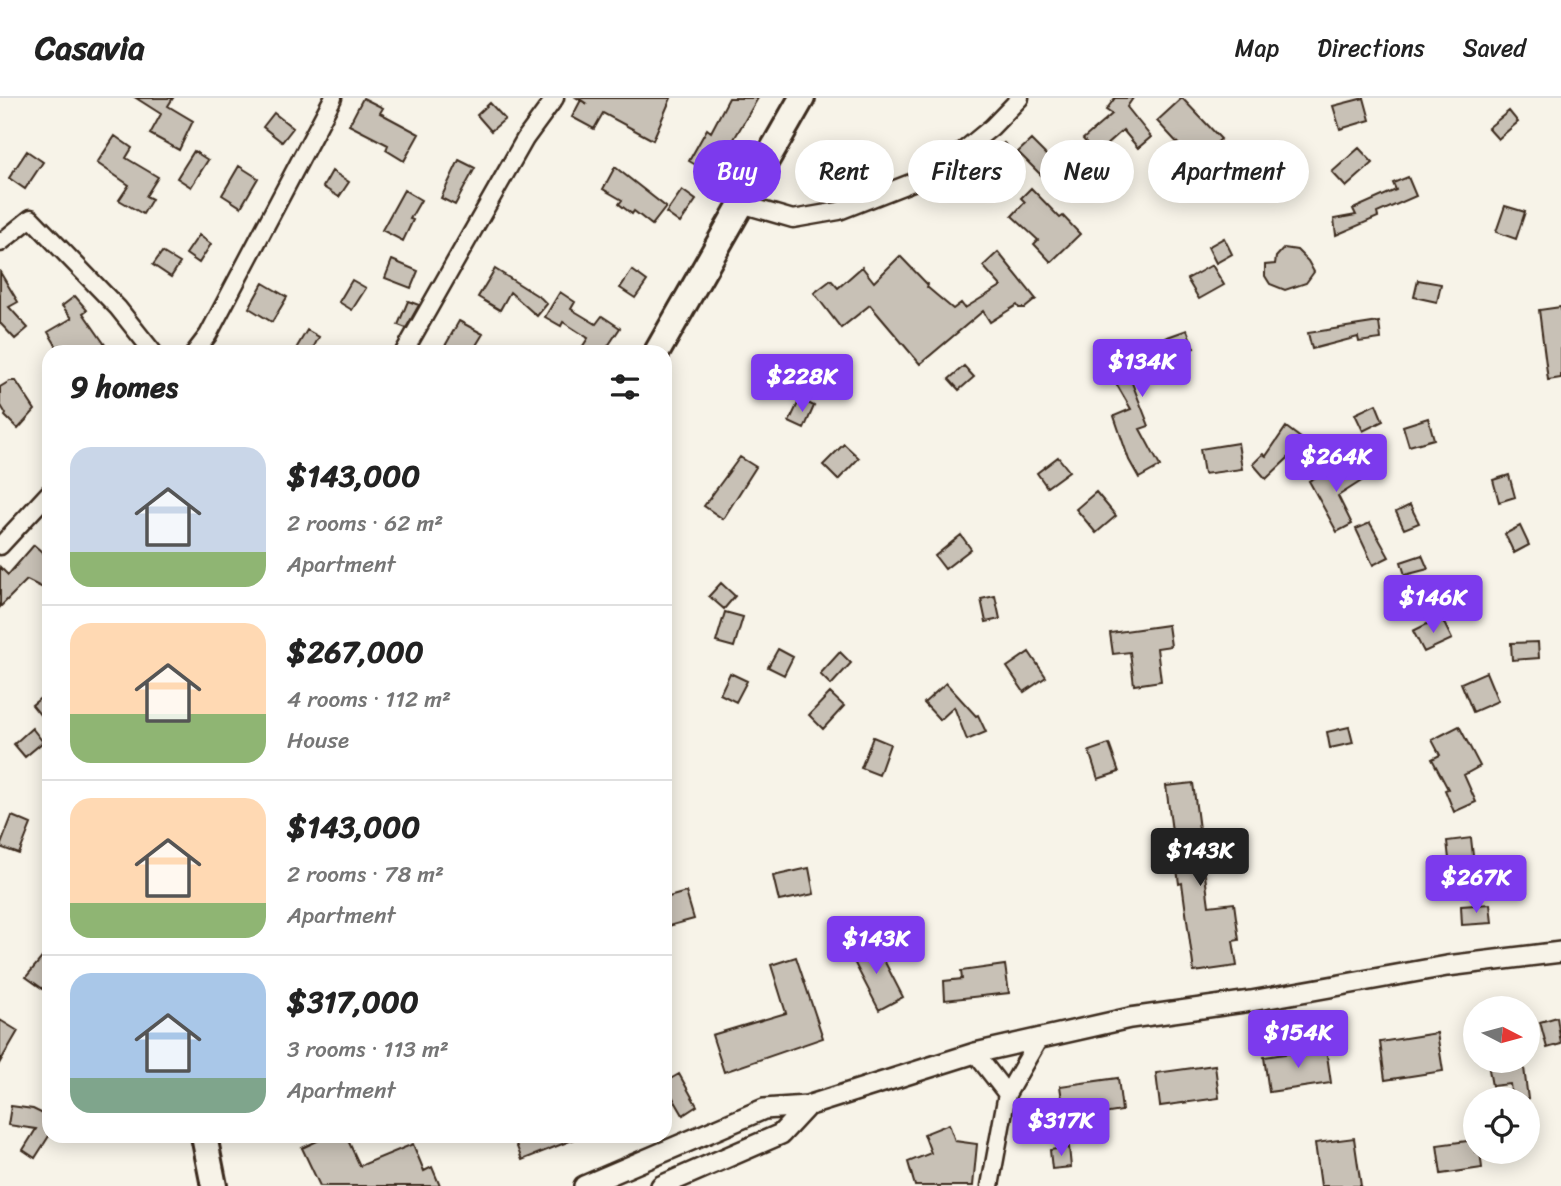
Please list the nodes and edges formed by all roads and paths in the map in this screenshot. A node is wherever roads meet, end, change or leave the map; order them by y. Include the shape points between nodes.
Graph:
1 (333, 98) edge
2 (555, 98) edge
3 (802, 98) edge
4 (1020, 98) edge
5 (741, 204) junction
6 (0, 243) edge
7 (147, 345) edge
8 (200, 345) edge
9 (408, 345) edge
10 (661, 345) edge
11 (42, 501) edge
12 (0, 546) edge
13 (1561, 952) edge
14 (1040, 1037) junction
15 (975, 1053) junction
16 (1007, 1094) junction
17 (807, 1106) junction
18 (205, 1143) edge
19 (214, 1186) edge
20 (584, 1186) edge
21 (661, 1186) edge
22 (990, 1186) edge

1 - 8 street
2 - 9 street via 525,139
3 - 5 main road
4 - 5 street via 936,173 839,211 793,219
5 - 10 main road
6 - 7 street via 31,218
11 - 12 street
13 - 14 street via 1447,966
14 - 15 street
14 - 16 street
15 - 16 street
15 - 17 street
16 - 22 street
17 - 20 street via 764,1109
17 - 21 street via 781,1134
18 - 19 main road

